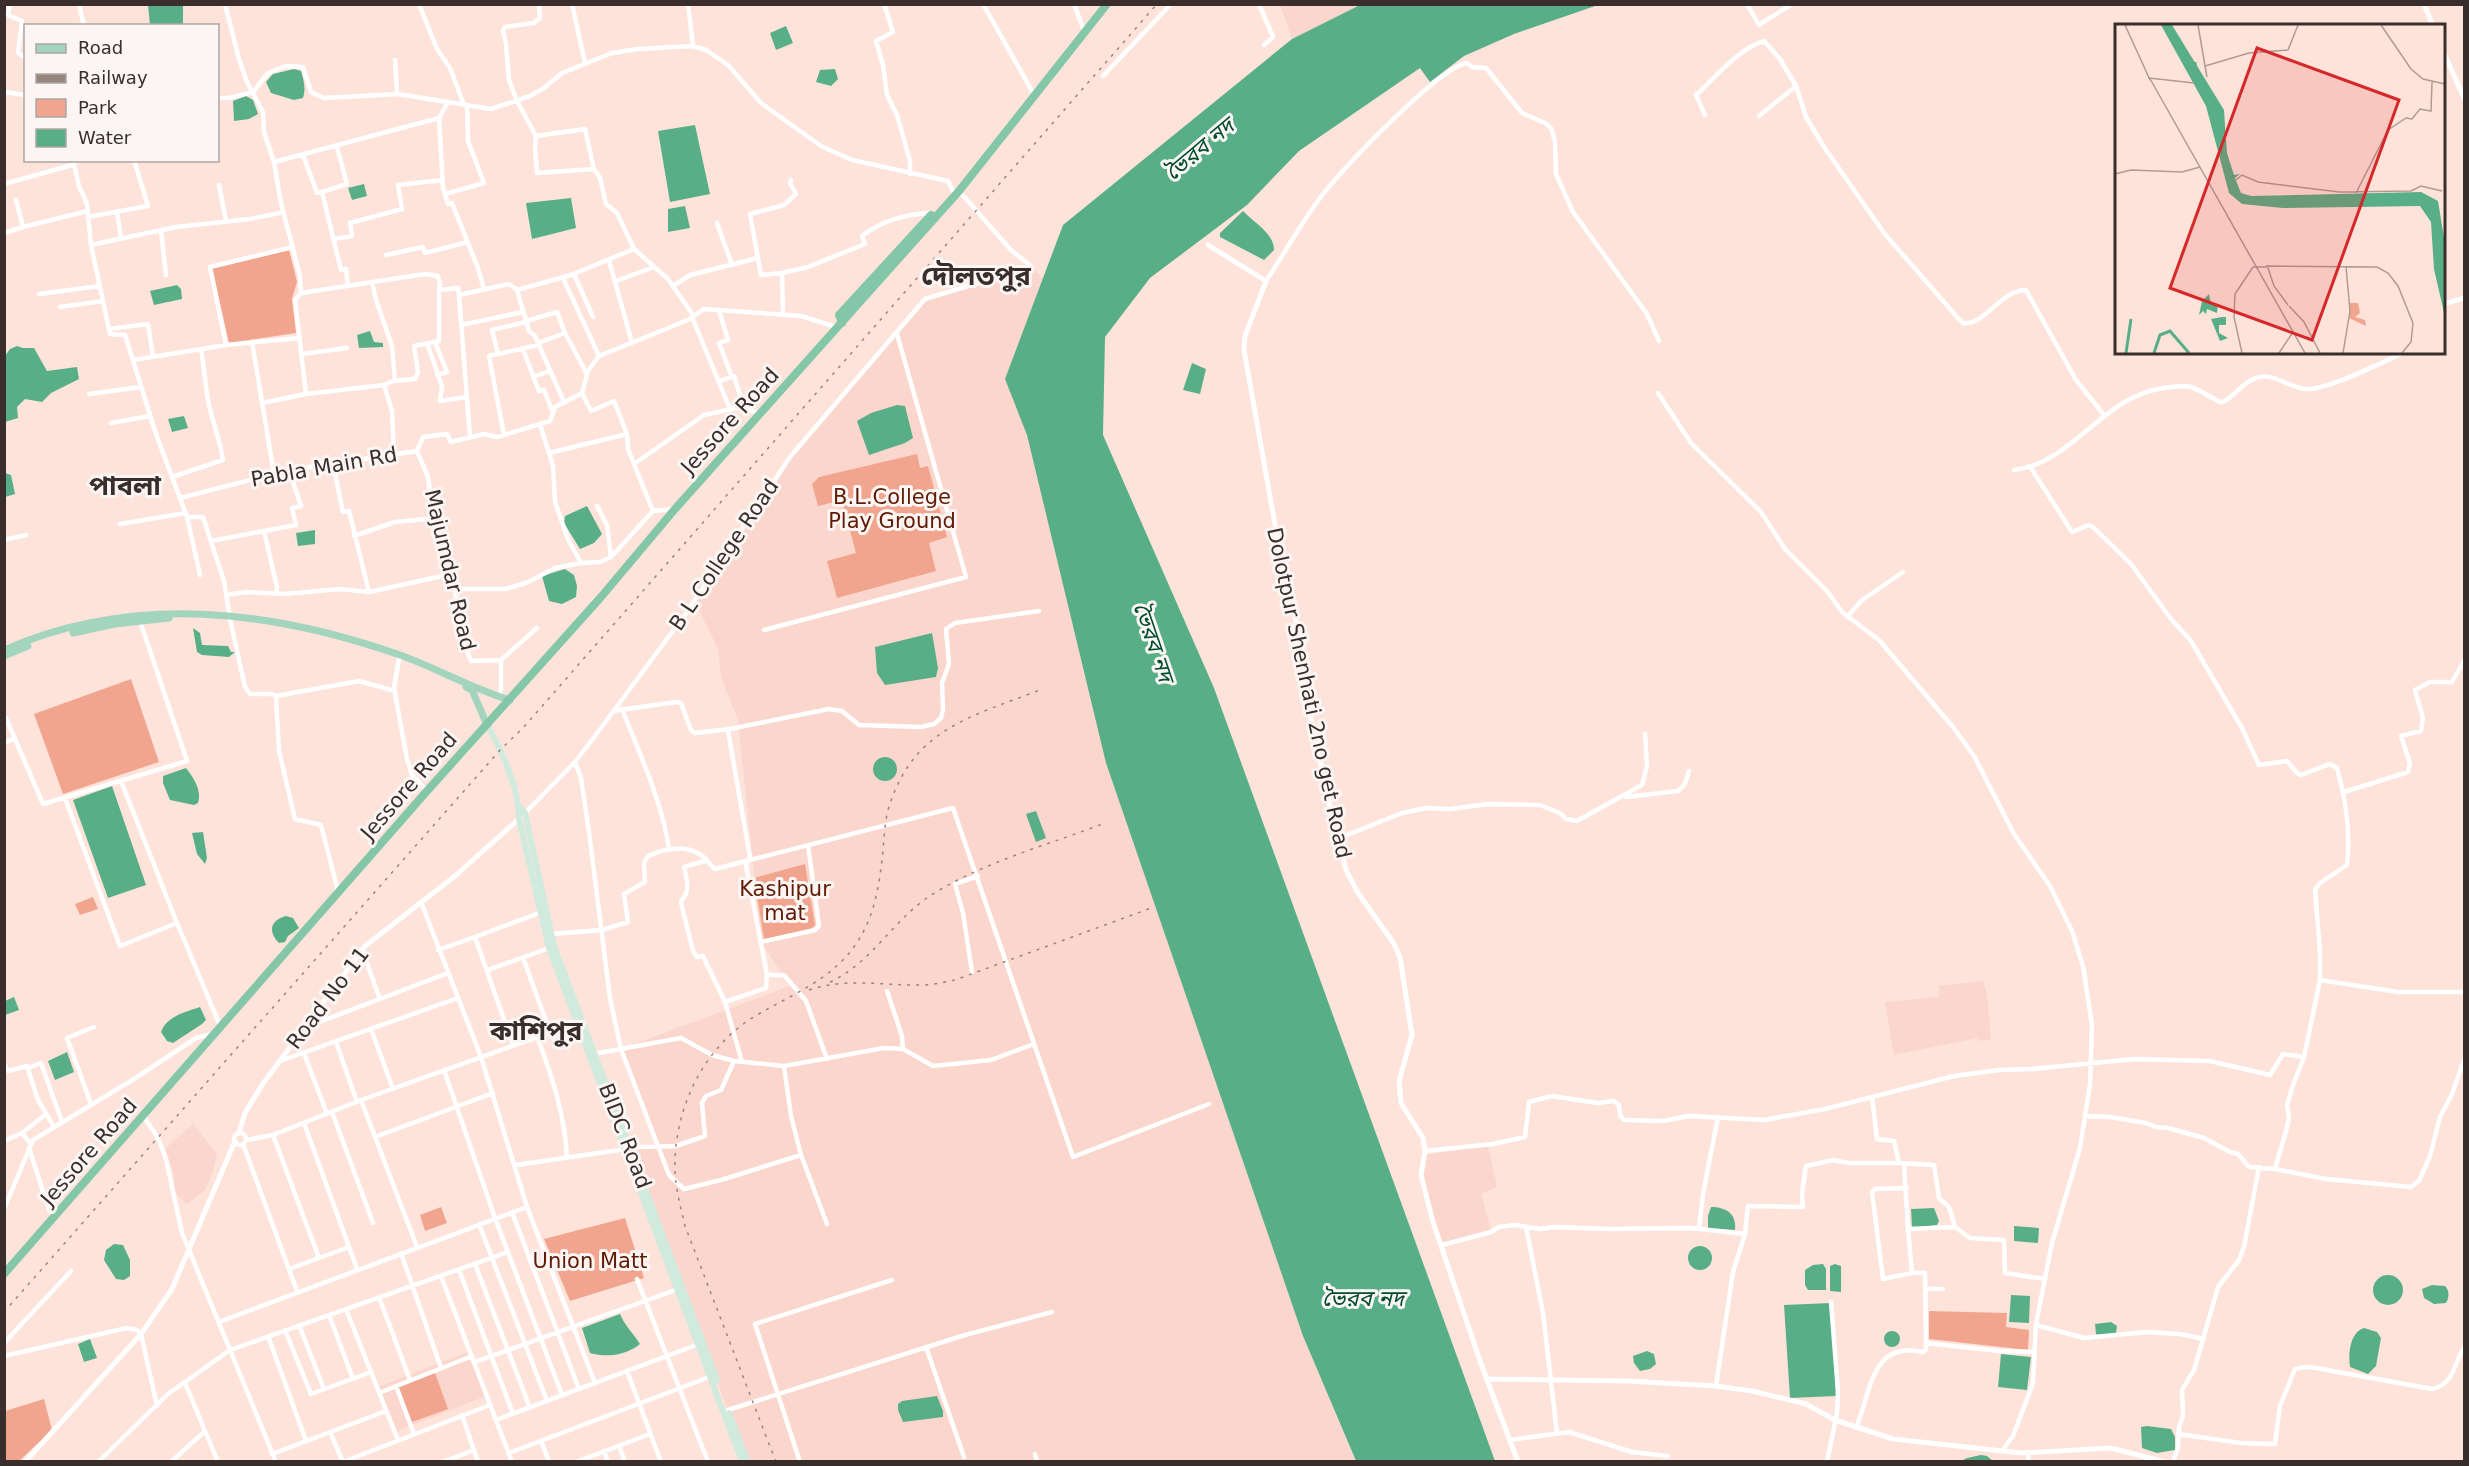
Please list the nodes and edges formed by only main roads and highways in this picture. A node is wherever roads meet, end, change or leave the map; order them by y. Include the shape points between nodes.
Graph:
1 (1102, 4) edge
2 (1107, 4) edge
3 (956, 191) junction
4 (839, 325) junction
5 (229, 617) junction
6 (4, 650) edge
7 (4, 656) edge
8 (510, 700) junction
9 (487, 725) junction
10 (519, 807) junction
11 (543, 912) junction
12 (551, 947) junction
13 (579, 1022) junction
14 (627, 1150) junction
15 (6, 1271) edge
16 (713, 1376) junction
17 (742, 1461) edge
18 (748, 1461) edge

1 - 3 highway, Jessore Road
2 - 3 highway, Jessore Road
3 - 4 highway, Jessore Road
3 - 4 highway, Jessore Road via 839,315
4 - 8 highway, Jessore Road
5 - 6 main road via 169,613 113,619
5 - 7 main road via 141,621 70,633
5 - 8 main road via 279,621 321,630 401,655
5 - 9 main road via 320,633 470,688
8 - 9 highway, Jessore Road
9 - 10 main road, BIDC Road via 501,748
9 - 15 highway, Jessore Road
10 - 11 main road, BIDC Road
10 - 11 main road, BIDC Road via 525,813
11 - 12 main road, BIDC Road
11 - 12 main road, BIDC Road
12 - 13 main road, BIDC Road
13 - 14 main road, BIDC Road
13 - 14 main road, BIDC Road
14 - 16 main road, BIDC Road
16 - 17 main road, BIDC Road
16 - 18 main road, BIDC Road

